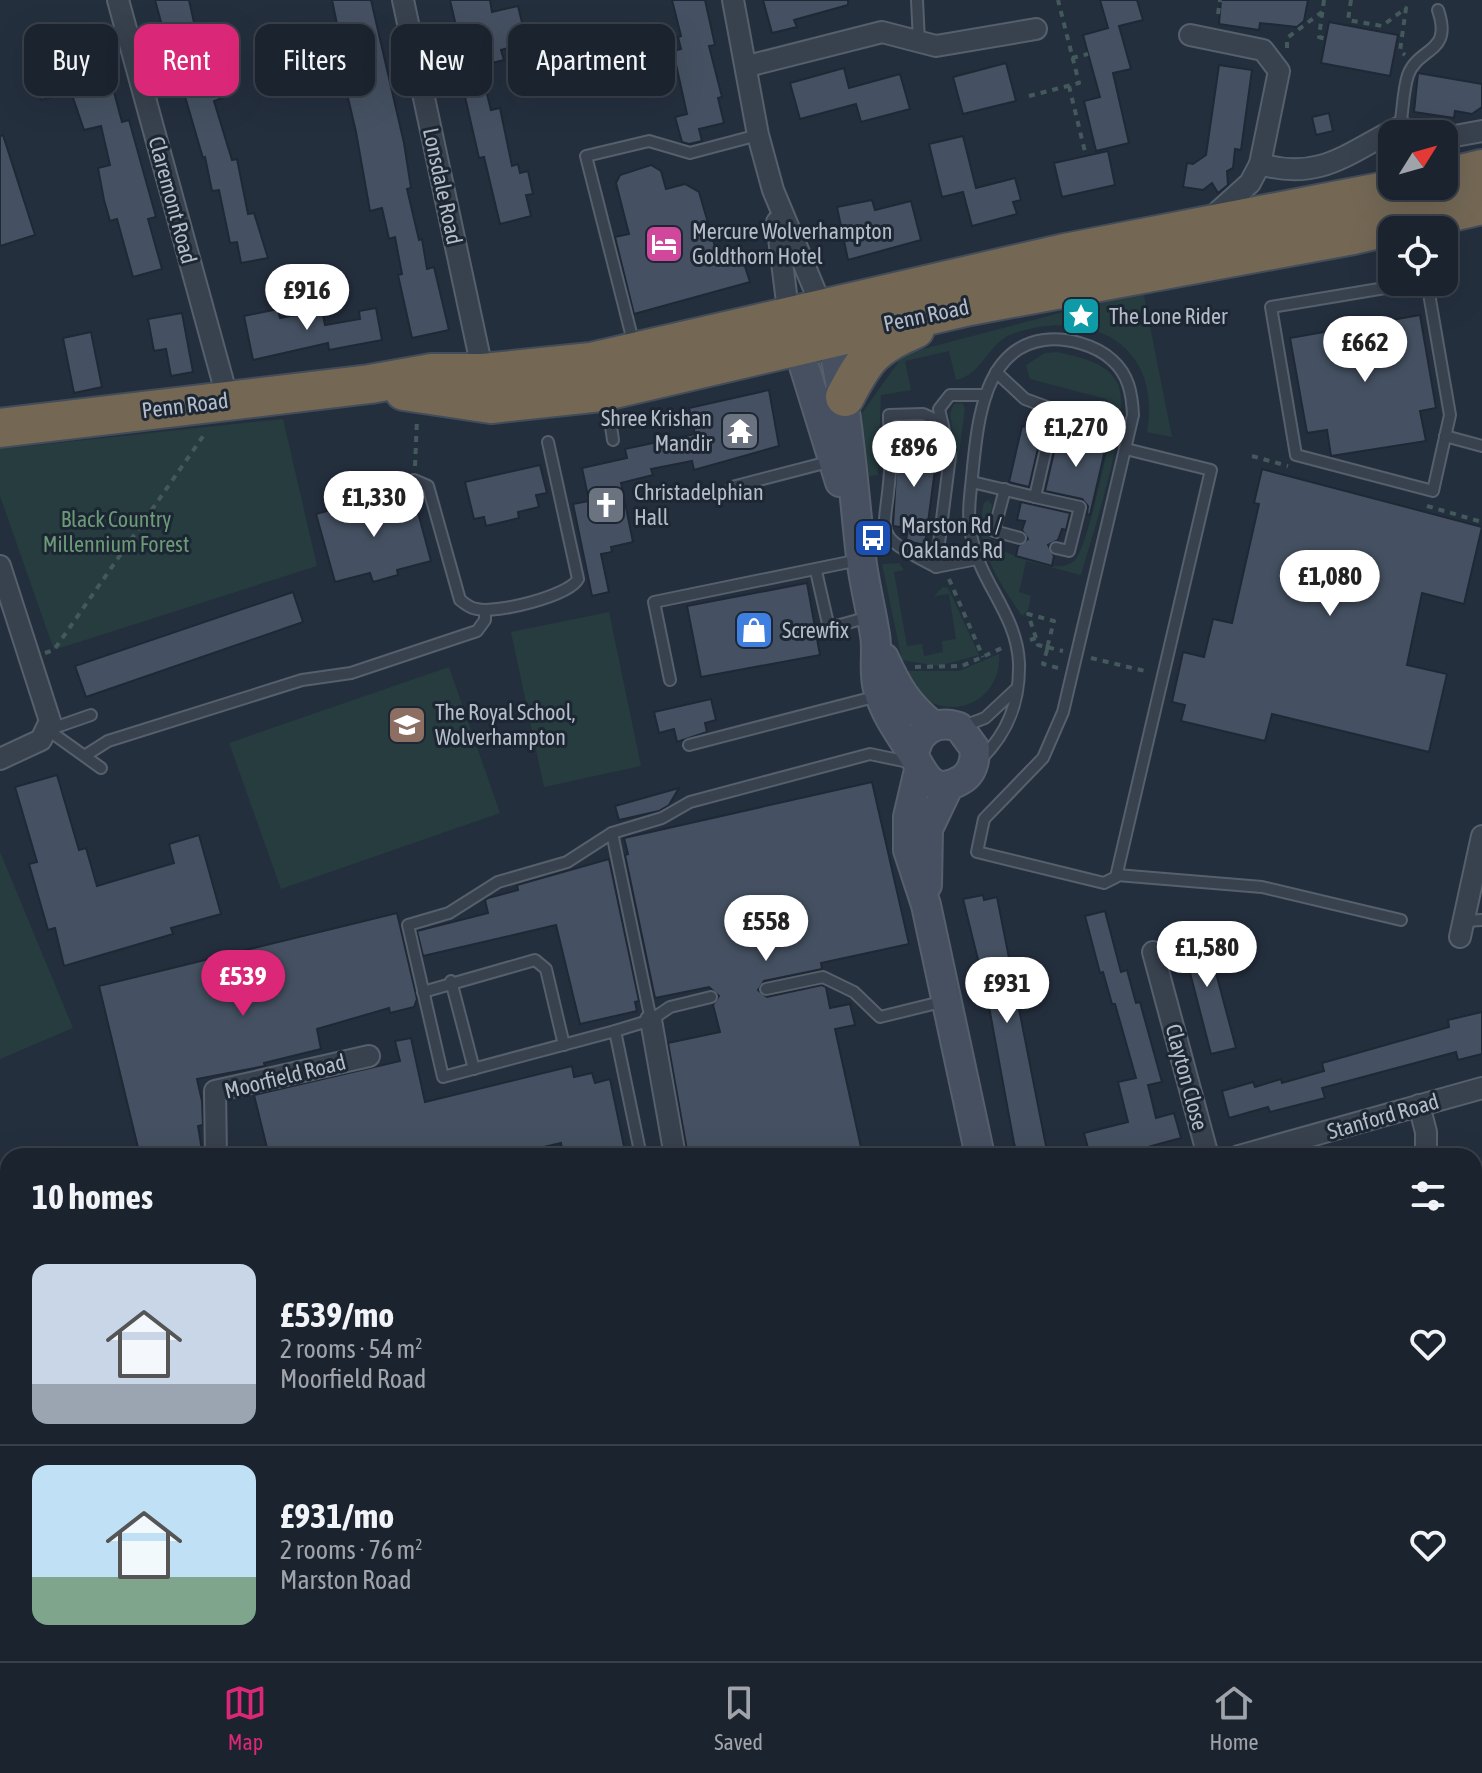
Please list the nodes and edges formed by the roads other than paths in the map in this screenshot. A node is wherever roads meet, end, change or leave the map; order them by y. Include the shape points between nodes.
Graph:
1 (118, 0) edge
2 (403, 0) edge
3 (733, 0) edge
4 (917, 0) edge
5 (1438, 10) dead end
6 (1036, 29) dead end
7 (1190, 35) dead end
8 (919, 42) junction
9 (748, 66) junction
10 (1401, 120) edge
11 (1482, 131) edge
12 (758, 135) junction
13 (1458, 138) edge
14 (1378, 139) edge
15 (1260, 164) junction
16 (1482, 169) edge
17 (1458, 175) edge
18 (773, 190) junction
19 (1378, 192) edge
20 (1482, 205) edge
21 (1204, 224) junction
22 (1378, 289) edge
23 (1429, 296) edge
24 (969, 306) junction
25 (810, 327) junction
26 (636, 353) junction
27 (996, 372) junction
28 (483, 373) junction
29 (370, 384) junction
30 (606, 391) junction
31 (986, 395) junction
32 (845, 397) junction
33 (219, 414) junction
34 (941, 422) junction
35 (0, 428) edge
36 (1445, 436) junction
37 (613, 440) dead end
38 (548, 442) dead end
39 (1482, 446) edge
40 (1126, 449) junction
41 (834, 461) junction
42 (972, 482) junction
43 (732, 487) dead end
44 (1005, 489) junction
45 (368, 492) dead end
46 (1035, 497) junction
47 (1020, 538) dead end
48 (1056, 548) dead end
49 (977, 559) junction
50 (861, 560) junction
51 (0, 566) edge
52 (940, 566) junction
53 (816, 571) junction
54 (485, 610) junction
55 (874, 627) junction
56 (670, 680) dead end
57 (1015, 690) junction
58 (880, 696) junction
59 (91, 715) dead end
60 (947, 727) junction
61 (48, 730) junction
62 (689, 745) dead end
63 (86, 755) junction
64 (0, 759) edge
65 (916, 764) junction
66 (973, 767) junction
67 (101, 768) dead end
68 (949, 785) junction
69 (612, 833) junction
70 (1482, 836) edge
71 (1117, 875) junction
72 (926, 905) junction
73 (1401, 920) dead end
74 (1469, 926) edge
75 (1153, 952) dead end
76 (451, 981) junction
77 (766, 989) dead end
78 (423, 992) junction
79 (711, 997) dead end
80 (947, 1000) junction
81 (651, 1020) junction
82 (615, 1031) junction
83 (564, 1045) junction
84 (369, 1056) dead end
85 (474, 1069) junction
86 (1482, 1088) edge
87 (1419, 1105) junction
88 (216, 1148) edge
89 (639, 1148) edge
90 (674, 1148) edge
91 (978, 1148) edge
92 (1206, 1148) edge
93 (1267, 1148) edge
94 (1426, 1148) edge

1 - 33 street, Claremont Road
2 - 28 street, Lonsdale Road
3 - 9 street
4 - 8 lane
5 - 10 lane via 1441,36 1408,76
6 - 8 street via 954,45
7 - 15 street via 1263,50 1278,69
8 - 9 street via 882,32
9 - 12 street
11 - 13 street
12 - 18 street
12 - 26 lane via 690,153 649,141 586,156
14 - 15 street via 1332,165 1293,169
15 - 21 street via 1250,183
16 - 17 highway
18 - 25 street
18 - 25 street
19 - 21 highway, Penn Road
20 - 24 highway, Penn Road via 1353,235
21 - 25 highway, Penn Road
22 - 36 lane via 1271,307 1296,455 1433,491
23 - 36 lane via 1450,415
24 - 25 highway, Penn Road
24 - 32 highway via 886,341 862,364
25 - 26 highway, Penn Road
25 - 30 highway, Penn Road via 746,360
25 - 32 street
25 - 41 street
26 - 28 highway, Penn Road
27 - 31 lane
27 - 40 lane via 1023,345 1053,339 1112,359 1132,393
27 - 46 lane via 1025,399 1055,410
28 - 29 highway, Penn Road via 432,373
29 - 30 highway, Penn Road via 491,404
29 - 33 highway, Penn Road
30 - 37 lane
31 - 34 lane via 950,395 939,409
31 - 42 lane
32 - 50 street
33 - 35 highway, Penn Road
34 - 52 lane via 950,456
34 - 52 lane via 923,414 889,415 884,530 896,546
36 - 39 lane
38 - 54 lane via 578,579 566,591
40 - 71 lane via 1211,470
40 - 71 lane via 1053,739 1028,776 988,812 977,852 1104,883
41 - 43 lane
41 - 50 street
42 - 44 lane
42 - 49 lane via 968,512
44 - 46 lane
44 - 47 lane via 994,531
45 - 54 lane via 414,480 428,486 460,600
46 - 48 lane via 1080,507 1069,551
49 - 52 lane
49 - 57 lane via 1005,609 1016,643
50 - 53 lane
50 - 55 street
51 - 61 street via 50,721
53 - 55 lane via 829,628
53 - 56 lane via 654,602
54 - 63 lane via 477,631 351,673 302,680 123,737
55 - 58 street
55 - 60 street via 898,689 913,710
57 - 60 lane via 985,718
57 - 66 lane via 1013,716 1004,735
58 - 62 lane
58 - 65 street via 886,716
59 - 61 lane
60 - 65 street via 919,738
60 - 66 street via 972,741
61 - 63 lane
61 - 64 street via 41,740
63 - 67 lane
65 - 68 street via 932,782
65 - 69 lane via 870,754 690,802 662,818
65 - 72 street via 908,850
66 - 68 street
68 - 72 street via 928,829
69 - 78 lane via 567,862 498,882 449,913 408,925
69 - 81 lane
70 - 74 street
71 - 73 lane via 1262,887
72 - 80 street
75 - 92 street, Clayton Close
76 - 78 lane
76 - 83 lane via 535,960 546,969
76 - 85 lane
77 - 80 lane via 823,977 854,992 880,1017
78 - 85 lane via 443,1077
79 - 81 lane via 670,1007
80 - 91 street
81 - 82 lane
81 - 90 street
82 - 83 lane
82 - 89 lane
83 - 85 lane
84 - 88 street, Moorfield Road via 215,1091
86 - 87 street, Stanford Road
87 - 93 street, Stanford Road
87 - 94 street

